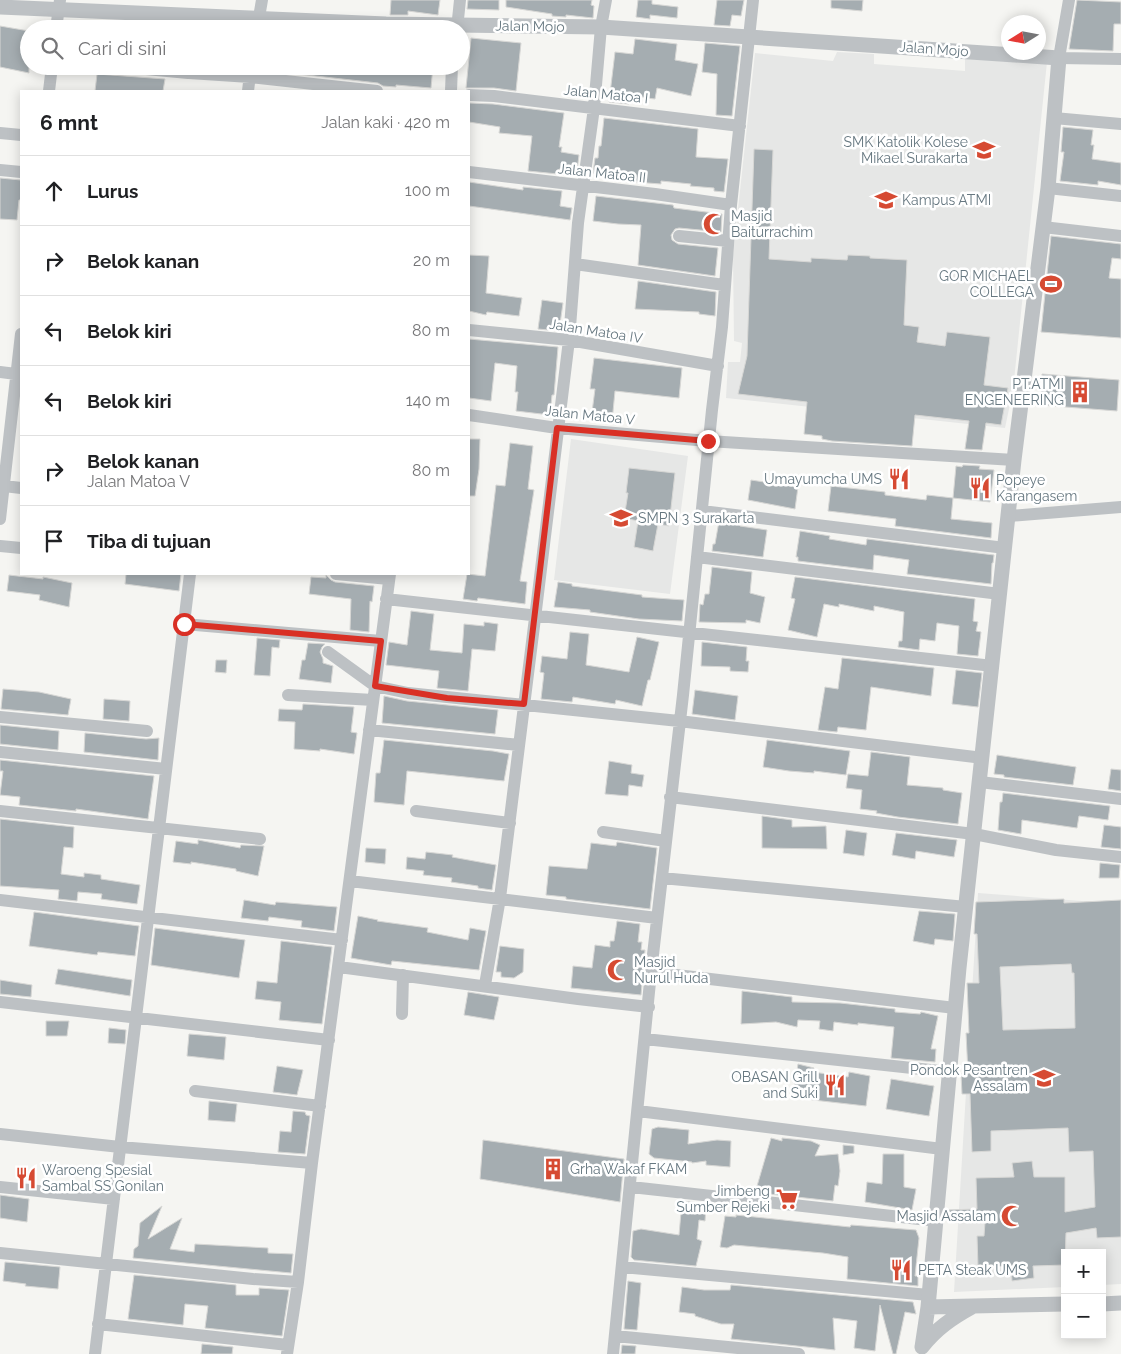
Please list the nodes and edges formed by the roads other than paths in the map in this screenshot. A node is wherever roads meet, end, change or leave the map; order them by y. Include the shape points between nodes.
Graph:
1 (262, 0) edge
2 (460, 0) edge
3 (606, 0) edge
4 (753, 0) edge
5 (1070, 0) edge
6 (59, 5) edge
7 (0, 7) edge
8 (57, 20) edge
9 (216, 20) edge
10 (259, 20) edge
11 (458, 20) edge
12 (470, 27) edge
13 (602, 27) junction
14 (750, 36) junction
15 (1059, 58) junction
16 (1121, 59) edge
17 (51, 75) edge
18 (250, 75) edge
19 (276, 75) edge
20 (452, 75) edge
21 (49, 90) edge
22 (248, 90) edge
23 (371, 90) edge
24 (452, 90) edge
25 (470, 95) edge
26 (594, 108) junction
27 (1054, 118) junction
28 (1121, 124) edge
29 (740, 126) junction
30 (0, 133) edge
31 (20, 135) edge
32 (0, 170) edge
33 (20, 172) edge
34 (470, 172) edge
35 (584, 186) junction
36 (1048, 188) junction
37 (1121, 196) edge
38 (732, 205) junction
39 (1043, 227) junction
40 (679, 236) dead end
41 (1121, 236) edge
42 (728, 241) junction
43 (576, 264) junction
44 (724, 286) junction
45 (470, 330) edge
46 (569, 340) junction
47 (20, 354) edge
48 (718, 366) junction
49 (0, 372) edge
50 (16, 374) junction
51 (470, 415) edge
52 (11, 421) edge
53 (557, 428) junction
54 (708, 441) junction
55 (1014, 460) junction
56 (4, 486) junction
57 (20, 488) edge
58 (1121, 507) edge
59 (702, 511) junction
60 (1010, 516) junction
61 (0, 519) edge
62 (0, 546) edge
63 (20, 548) edge
64 (1005, 548) junction
65 (697, 557) junction
66 (190, 575) edge
67 (354, 575) edge
68 (390, 577) edge
69 (1000, 594) junction
70 (386, 599) junction
71 (535, 615) junction
72 (184, 624) junction
73 (688, 632) junction
74 (381, 641) junction
75 (328, 652) dead end
76 (993, 666) junction
77 (375, 686) junction
78 (288, 695) dead end
79 (373, 700) junction
80 (524, 704) junction
81 (0, 717) edge
82 (679, 721) junction
83 (370, 730) junction
84 (147, 731) dead end
85 (519, 744) junction
86 (0, 752) edge
87 (983, 758) junction
88 (166, 769) junction
89 (980, 782) junction
90 (670, 797) junction
91 (1121, 799) edge
92 (0, 811) edge
93 (416, 811) dead end
94 (510, 823) junction
95 (158, 830) junction
96 (603, 832) dead end
97 (974, 834) junction
98 (260, 839) dead end
99 (666, 841) junction
100 (1121, 857) edge
101 (662, 878) junction
102 (350, 881) junction
103 (500, 898) junction
104 (0, 900) edge
105 (966, 907) junction
106 (148, 918) junction
107 (657, 918) junction
108 (342, 940) junction
109 (339, 967) junction
110 (651, 972) junction
111 (403, 975) junction
112 (485, 986) junction
113 (0, 1002) edge
114 (648, 1007) junction
115 (955, 1008) junction
116 (402, 1014) dead end
117 (135, 1018) junction
118 (645, 1039) junction
119 (330, 1040) junction
120 (949, 1072) junction
121 (194, 1091) dead end
122 (320, 1106) junction
123 (638, 1111) junction
124 (0, 1134) edge
125 (120, 1147) junction
126 (942, 1149) junction
127 (312, 1163) junction
128 (0, 1187) edge
129 (630, 1187) junction
130 (114, 1199) junction
131 (937, 1221) junction
132 (0, 1253) edge
133 (106, 1263) junction
134 (622, 1267) junction
135 (298, 1282) junction
136 (928, 1301) junction
137 (1121, 1303) edge
138 (1061, 1304) edge
139 (1106, 1304) edge
140 (973, 1306) junction
141 (98, 1324) junction
142 (615, 1336) junction
143 (288, 1350) edge
144 (922, 1351) edge
145 (95, 1354) edge
146 (613, 1354) edge
147 (799, 1354) edge

1 - 10 street
2 - 11 street
3 - 13 street
4 - 14 street
5 - 15 street
6 - 7 street, Jalan Mojo
6 - 8 street
6 - 9 street, Jalan Mojo
12 - 13 street, Jalan Mojo
13 - 14 street, Jalan Mojo
13 - 26 street
14 - 15 street, Jalan Mojo
14 - 29 street
15 - 16 street
15 - 27 street
17 - 21 street
18 - 22 street
19 - 23 street
20 - 24 street
25 - 26 street, Jalan Matoa I
26 - 29 street, Jalan Matoa I
26 - 35 street
27 - 28 street
27 - 36 street
29 - 38 street
30 - 31 street
32 - 33 street
34 - 35 street, Jalan Matoa II
35 - 38 street, Jalan Matoa II
35 - 43 street
36 - 37 street
36 - 39 street
38 - 42 street
39 - 41 street
39 - 55 street
40 - 42 street
42 - 44 street
43 - 44 street
43 - 46 street
44 - 48 street
45 - 46 street, Jalan Matoa IV
46 - 48 street, Jalan Matoa IV
46 - 53 street
47 - 50 street
48 - 54 street
49 - 50 street
50 - 52 street
51 - 53 street, Jalan Matoa V
52 - 56 street
53 - 54 street, Jalan Matoa V
53 - 71 street
54 - 55 street, Jalan Matoa V
54 - 59 street
55 - 60 street
56 - 57 street
56 - 61 street
58 - 60 street
59 - 64 street
59 - 65 street
60 - 64 street
62 - 63 street
64 - 69 street
65 - 69 street
65 - 73 street
66 - 72 street
67 - 68 street
68 - 70 street
69 - 76 street
70 - 71 street
70 - 74 street
71 - 73 street
71 - 80 street
72 - 74 street
72 - 88 street
73 - 76 street
73 - 82 street
74 - 77 street
75 - 77 street
76 - 87 street
77 - 79 street
77 - 80 street via 447,698
78 - 79 street
79 - 83 street
80 - 82 street
80 - 85 street
81 - 84 street
82 - 87 street
82 - 90 street
83 - 85 street
83 - 102 street
85 - 94 street
86 - 88 street
87 - 89 street
88 - 95 street
89 - 91 street
89 - 97 street
90 - 97 street
90 - 99 street
92 - 95 street
93 - 94 street
94 - 103 street
95 - 98 street
95 - 106 street
96 - 99 street
97 - 100 street via 1056,850
97 - 105 street
99 - 101 street
101 - 105 street
101 - 107 street
102 - 103 street
102 - 108 street
103 - 107 street
103 - 112 street
104 - 106 street
105 - 115 street
106 - 108 street
106 - 117 street
107 - 110 street
108 - 109 street
109 - 111 street
109 - 119 street
110 - 114 street
110 - 115 street
111 - 112 street
111 - 116 street
112 - 114 street
113 - 117 street
114 - 118 street
115 - 120 street
117 - 119 street
117 - 125 street
118 - 120 street
118 - 123 street
119 - 122 street
120 - 126 street
121 - 122 street
122 - 127 street
123 - 126 street
123 - 129 street
124 - 125 street
125 - 127 street
125 - 130 street
126 - 131 street
127 - 135 street
128 - 130 street
129 - 131 street
129 - 134 street
130 - 133 street
131 - 136 street
132 - 133 street
133 - 135 street
133 - 141 street
134 - 136 street
134 - 142 street
135 - 143 street
136 - 140 street
136 - 144 street
137 - 139 street
138 - 140 street
140 - 144 street via 937,1330
141 - 143 street
141 - 145 street
142 - 146 street
142 - 147 street

